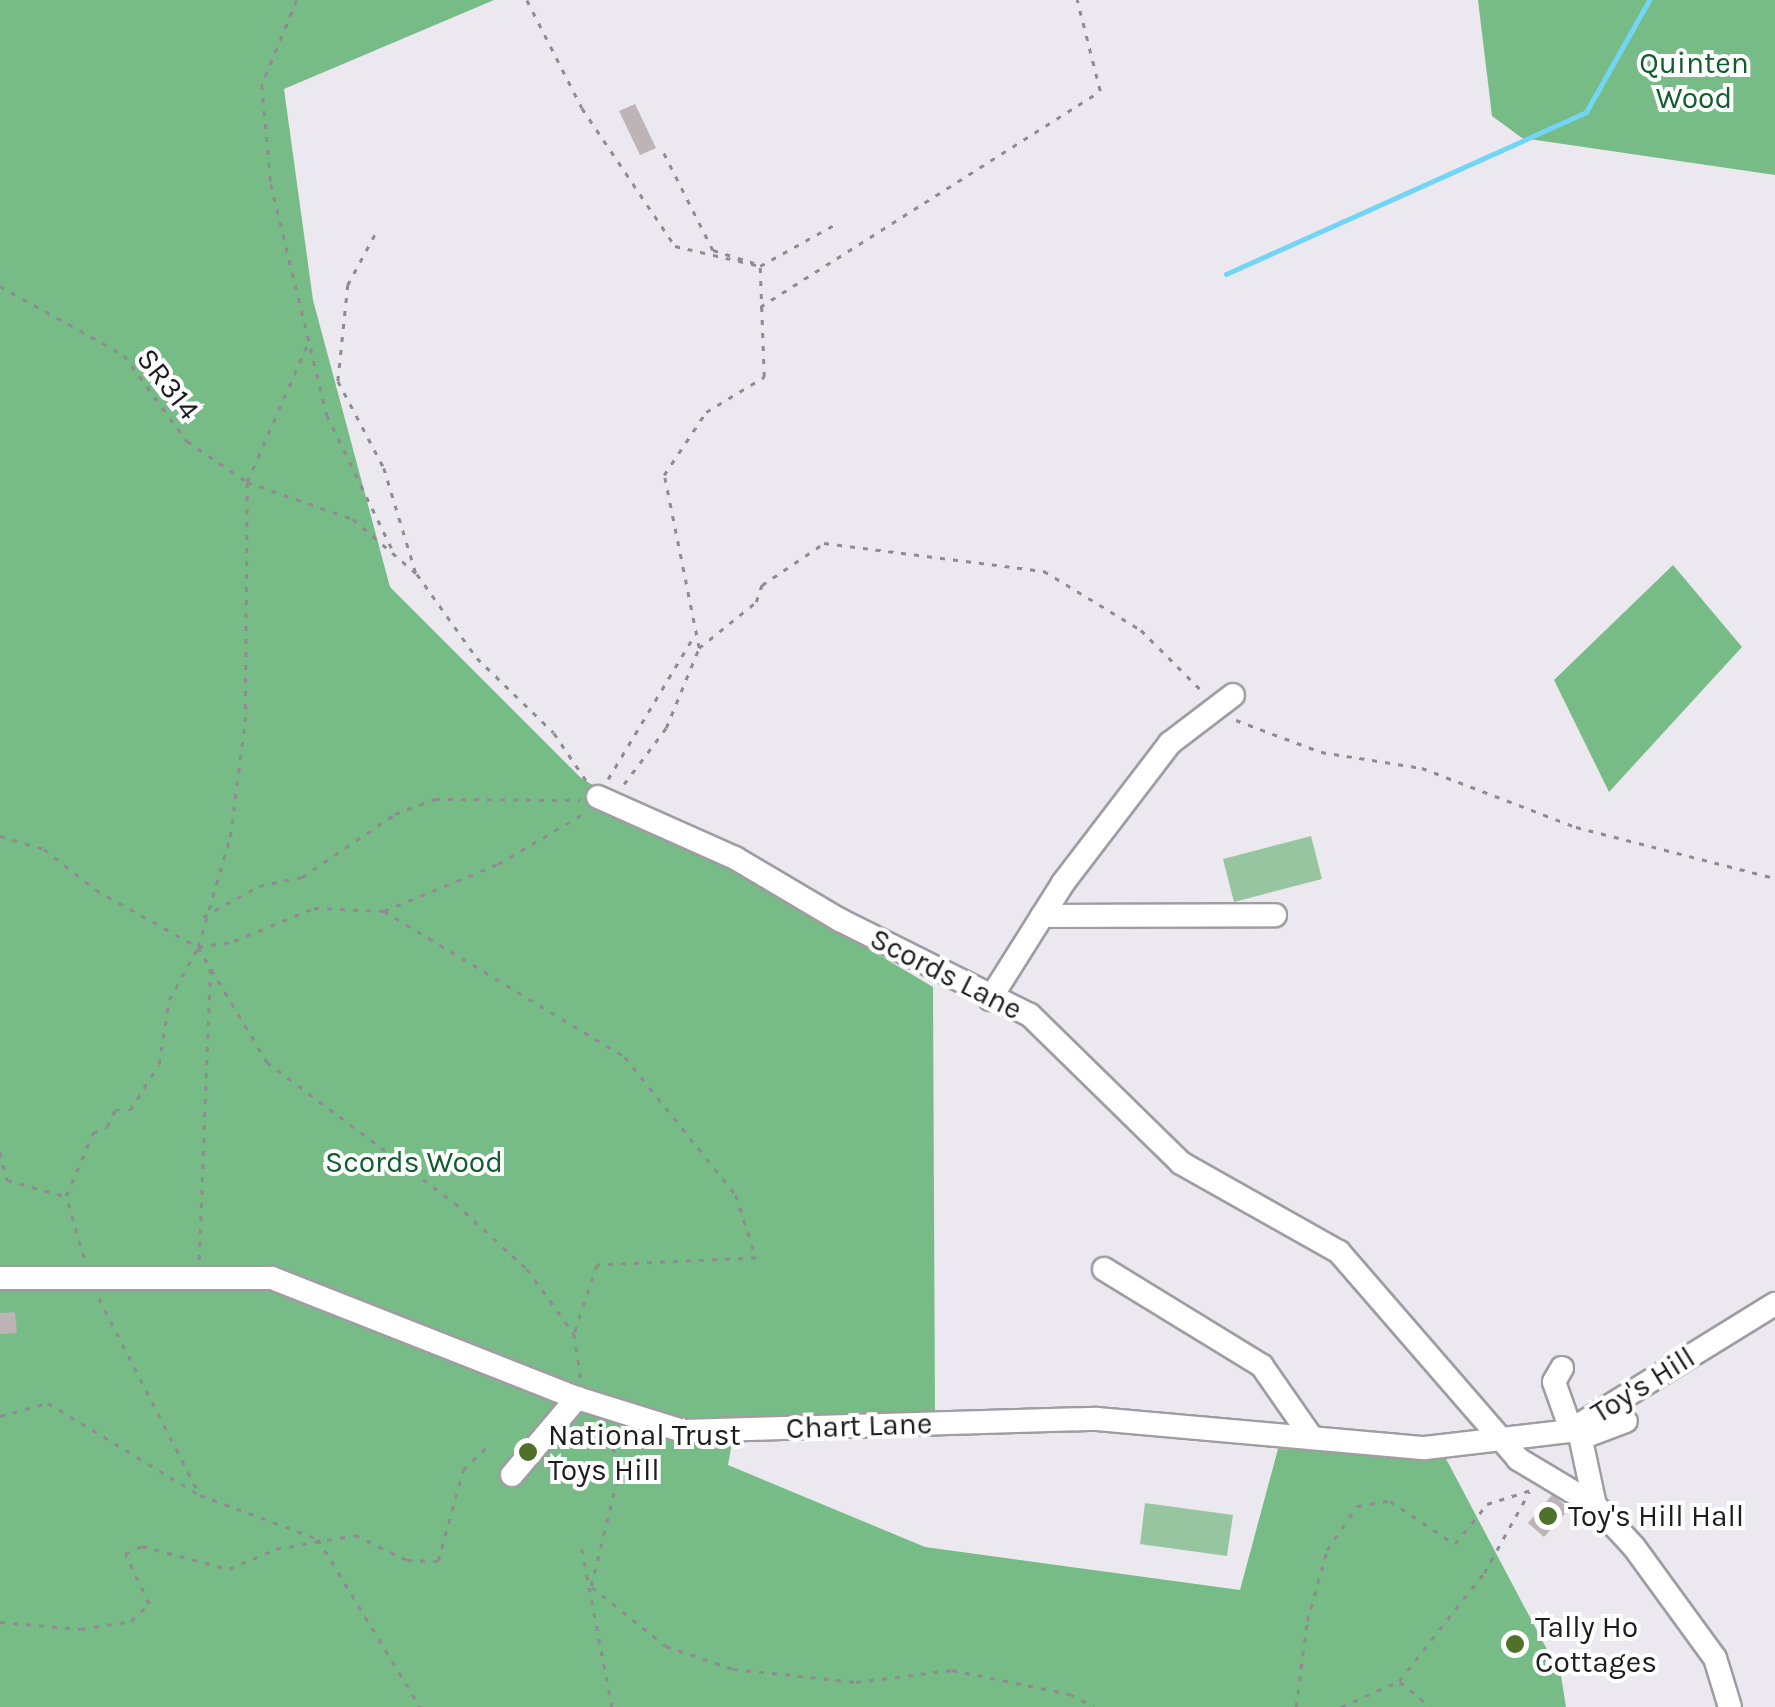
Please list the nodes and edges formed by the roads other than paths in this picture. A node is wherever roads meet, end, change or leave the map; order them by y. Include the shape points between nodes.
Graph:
1 (1226, 700) road end
2 (598, 797) road end
3 (1275, 915) dead end
4 (1042, 916) junction
5 (990, 999) junction
6 (1104, 1269) dead end
7 (0, 1278) edge
8 (1775, 1304) edge
9 (1562, 1368) dead end
10 (581, 1400) junction
11 (1626, 1421) dead end
12 (1577, 1431) junction
13 (1312, 1438) junction
14 (1504, 1443) junction
15 (512, 1475) dead end
16 (1594, 1505) junction
17 (1730, 1707) edge

1 - 4 street via 1170,742
2 - 5 street, Scords Lane via 735,858
3 - 4 street
4 - 5 street
5 - 14 street, Scords Lane via 1030,1015 1181,1164 1339,1252
6 - 13 street via 1262,1366
7 - 10 street, Chart Lane via 272,1278
8 - 12 street, Toy's Hill
9 - 12 street via 1554,1382
10 - 13 street, Chart Lane via 683,1431 1097,1420
10 - 15 street
11 - 12 street
12 - 14 street, Toy's Hill
12 - 16 street
13 - 14 street, Chart Lane via 1425,1448
14 - 16 street, Scords Lane
16 - 17 street via 1715,1658

